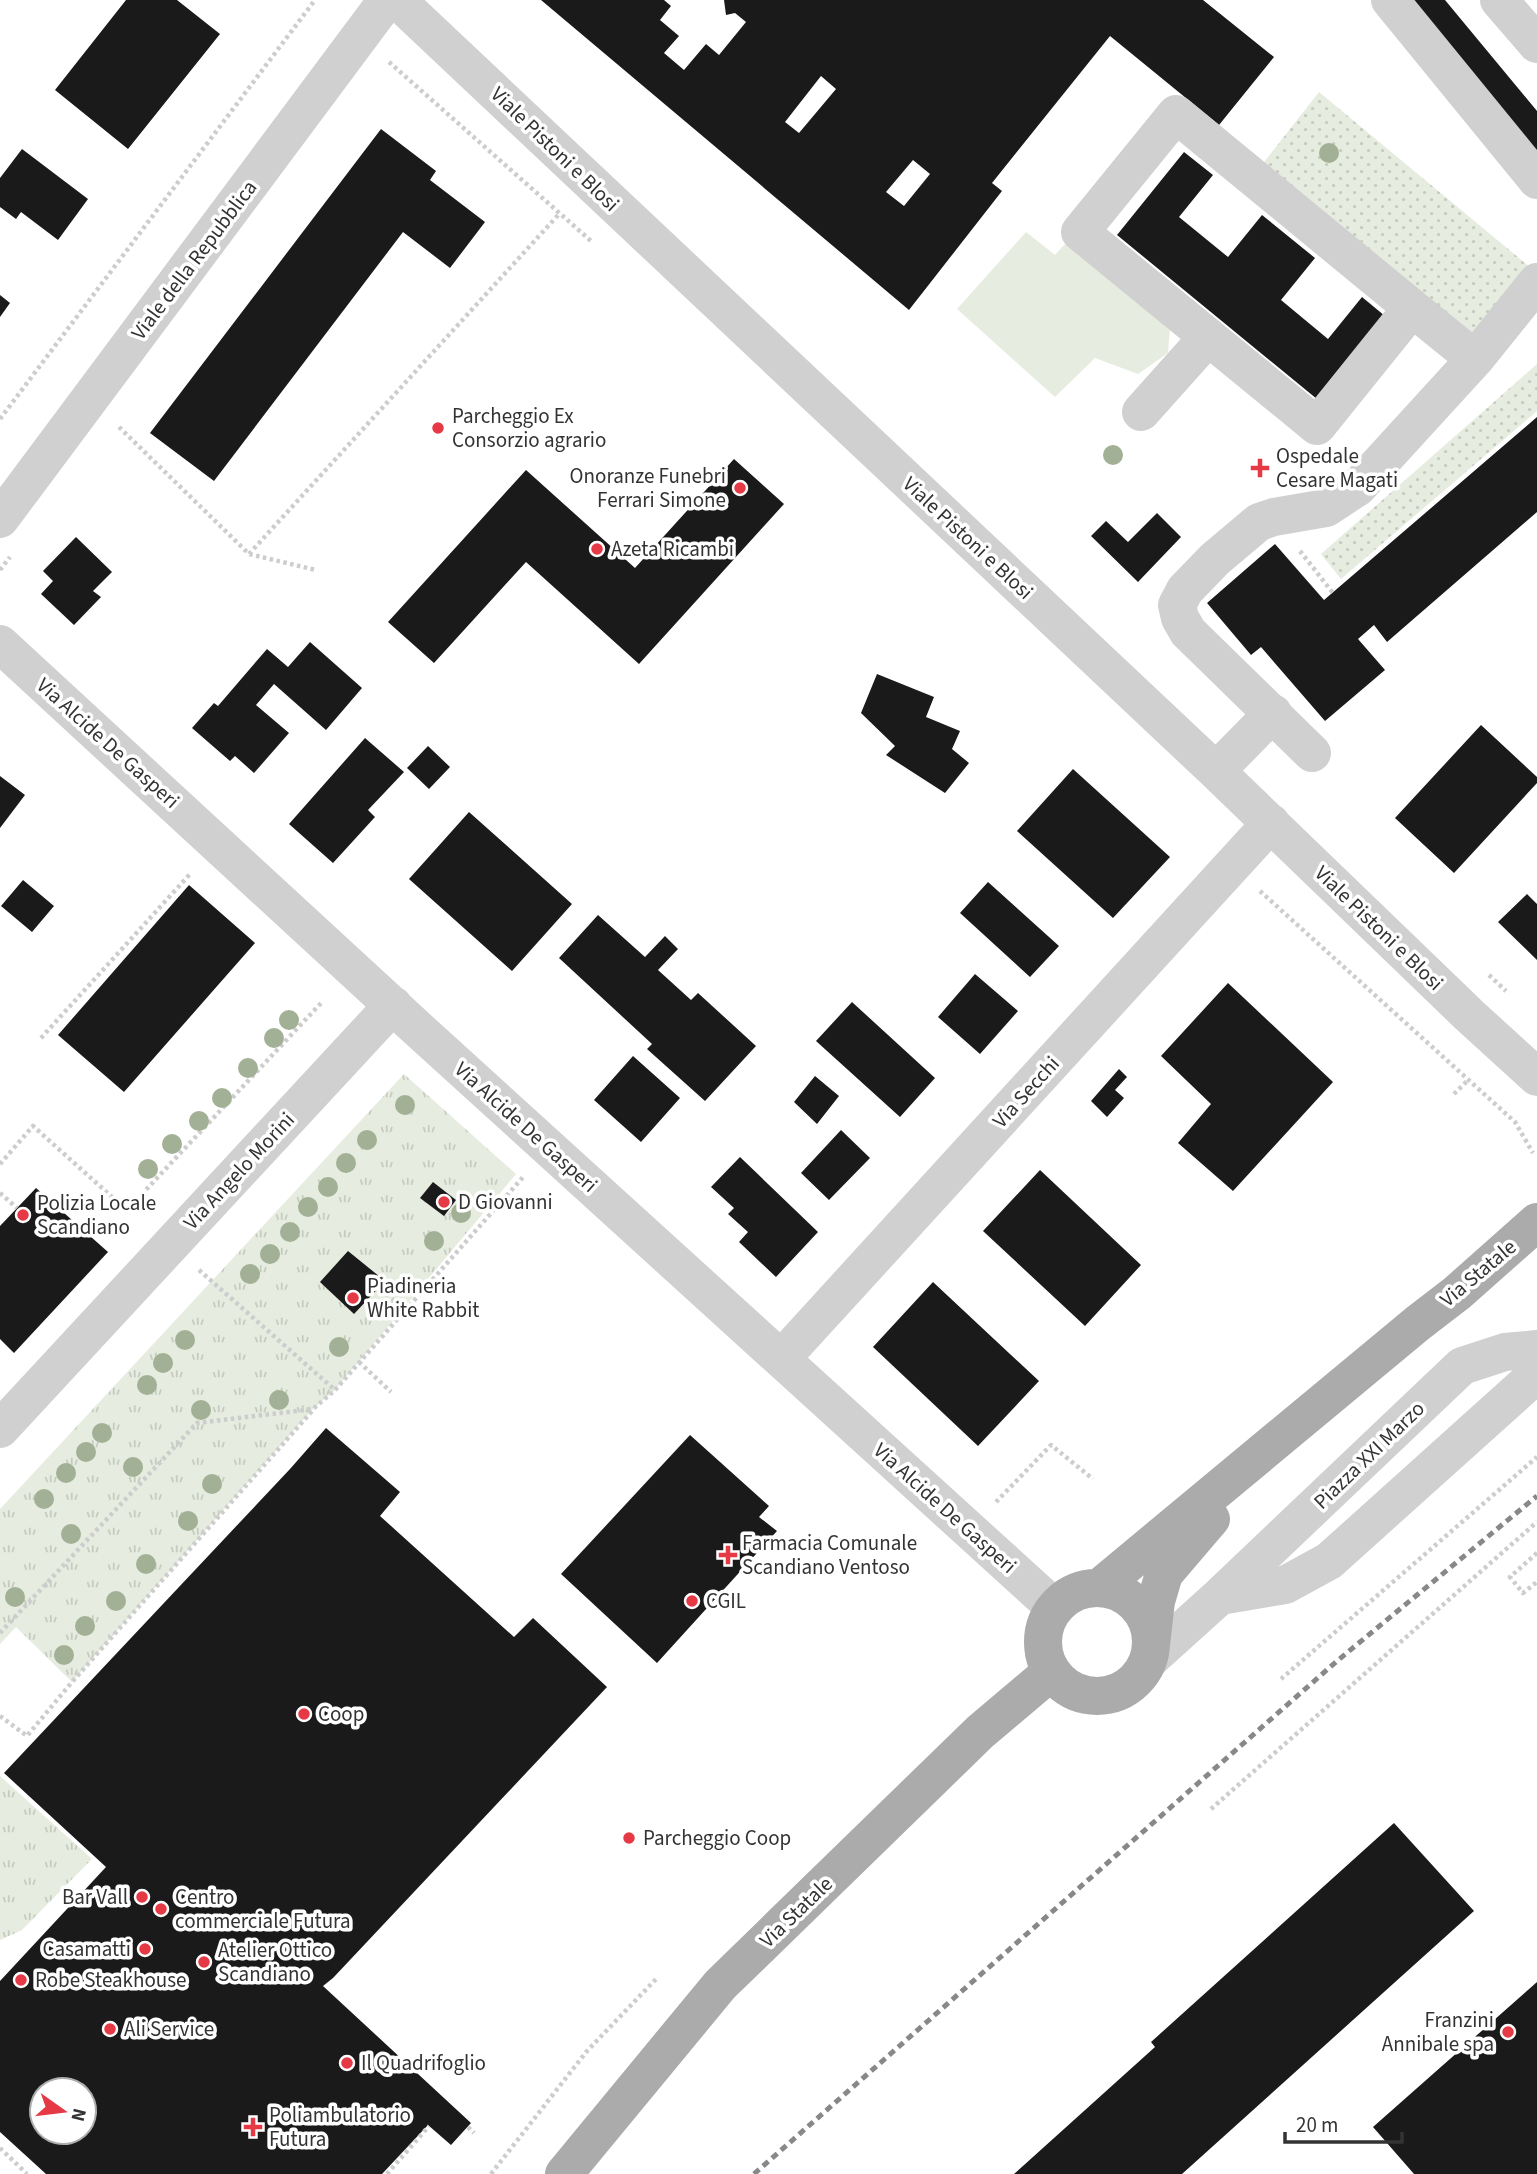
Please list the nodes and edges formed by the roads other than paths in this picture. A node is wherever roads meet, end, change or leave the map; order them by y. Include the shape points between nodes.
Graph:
1 (387, 0) edge
2 (397, 0) edge
3 (1390, 0) edge
4 (1499, 0) edge
5 (1537, 44) edge
6 (1537, 180) edge
7 (1537, 282) edge
8 (1412, 308) junction
9 (1208, 337) junction
10 (1475, 359) junction
11 (1141, 412) dead end
12 (0, 519) edge
13 (0, 644) edge
14 (1273, 713) junction
15 (1312, 753) dead end
16 (1216, 771) junction
17 (1270, 823) junction
18 (393, 1005) junction
19 (1537, 1077) edge
20 (1537, 1222) edge
21 (1418, 1323) junction
22 (1537, 1349) edge
23 (781, 1359) junction
24 (1537, 1374) edge
25 (0, 1429) edge
26 (1100, 1587) junction
27 (1220, 1596) junction
28 (1054, 1607) junction
29 (1149, 1652) junction
30 (1051, 1672) junction
31 (564, 2174) edge

1 - 12 street, Viale della Repubblica
2 - 16 street, Viale Pistoni e Blosi
3 - 6 street
4 - 5 street
7 - 10 street
8 - 9 street via 1317,426
8 - 9 street via 1176,114 1080,232
8 - 10 street
9 - 11 street
10 - 14 street via 1358,487 1326,508 1259,522 1185,590 1177,605 1188,632
13 - 18 street, Via Alcide De Gasperi
14 - 15 street
14 - 16 street
16 - 17 street, Viale Pistoni e Blosi
17 - 19 street, Viale Pistoni e Blosi
17 - 23 street, Via Secchi
18 - 23 street, Via Alcide De Gasperi
18 - 25 street, Via Angelo Morini
20 - 21 main road, Via Statale
21 - 26 main road
21 - 29 main road via 1239,1489 1164,1574
22 - 27 street, Piazza XXI Marzo via 1505,1352 1462,1366
23 - 28 street, Via Alcide De Gasperi
24 - 27 street via 1329,1561 1285,1585
26 - 28 main road via 1082,1589
26 - 29 main road via 1116,1591 1136,1605 1149,1627
27 - 29 street, Piazza XXI Marzo
28 - 30 main road via 1042,1639
29 - 30 main road via 1139,1676 1111,1695 1094,1697 1070,1689
30 - 31 main road, Via Statale via 980,1732 720,1985

